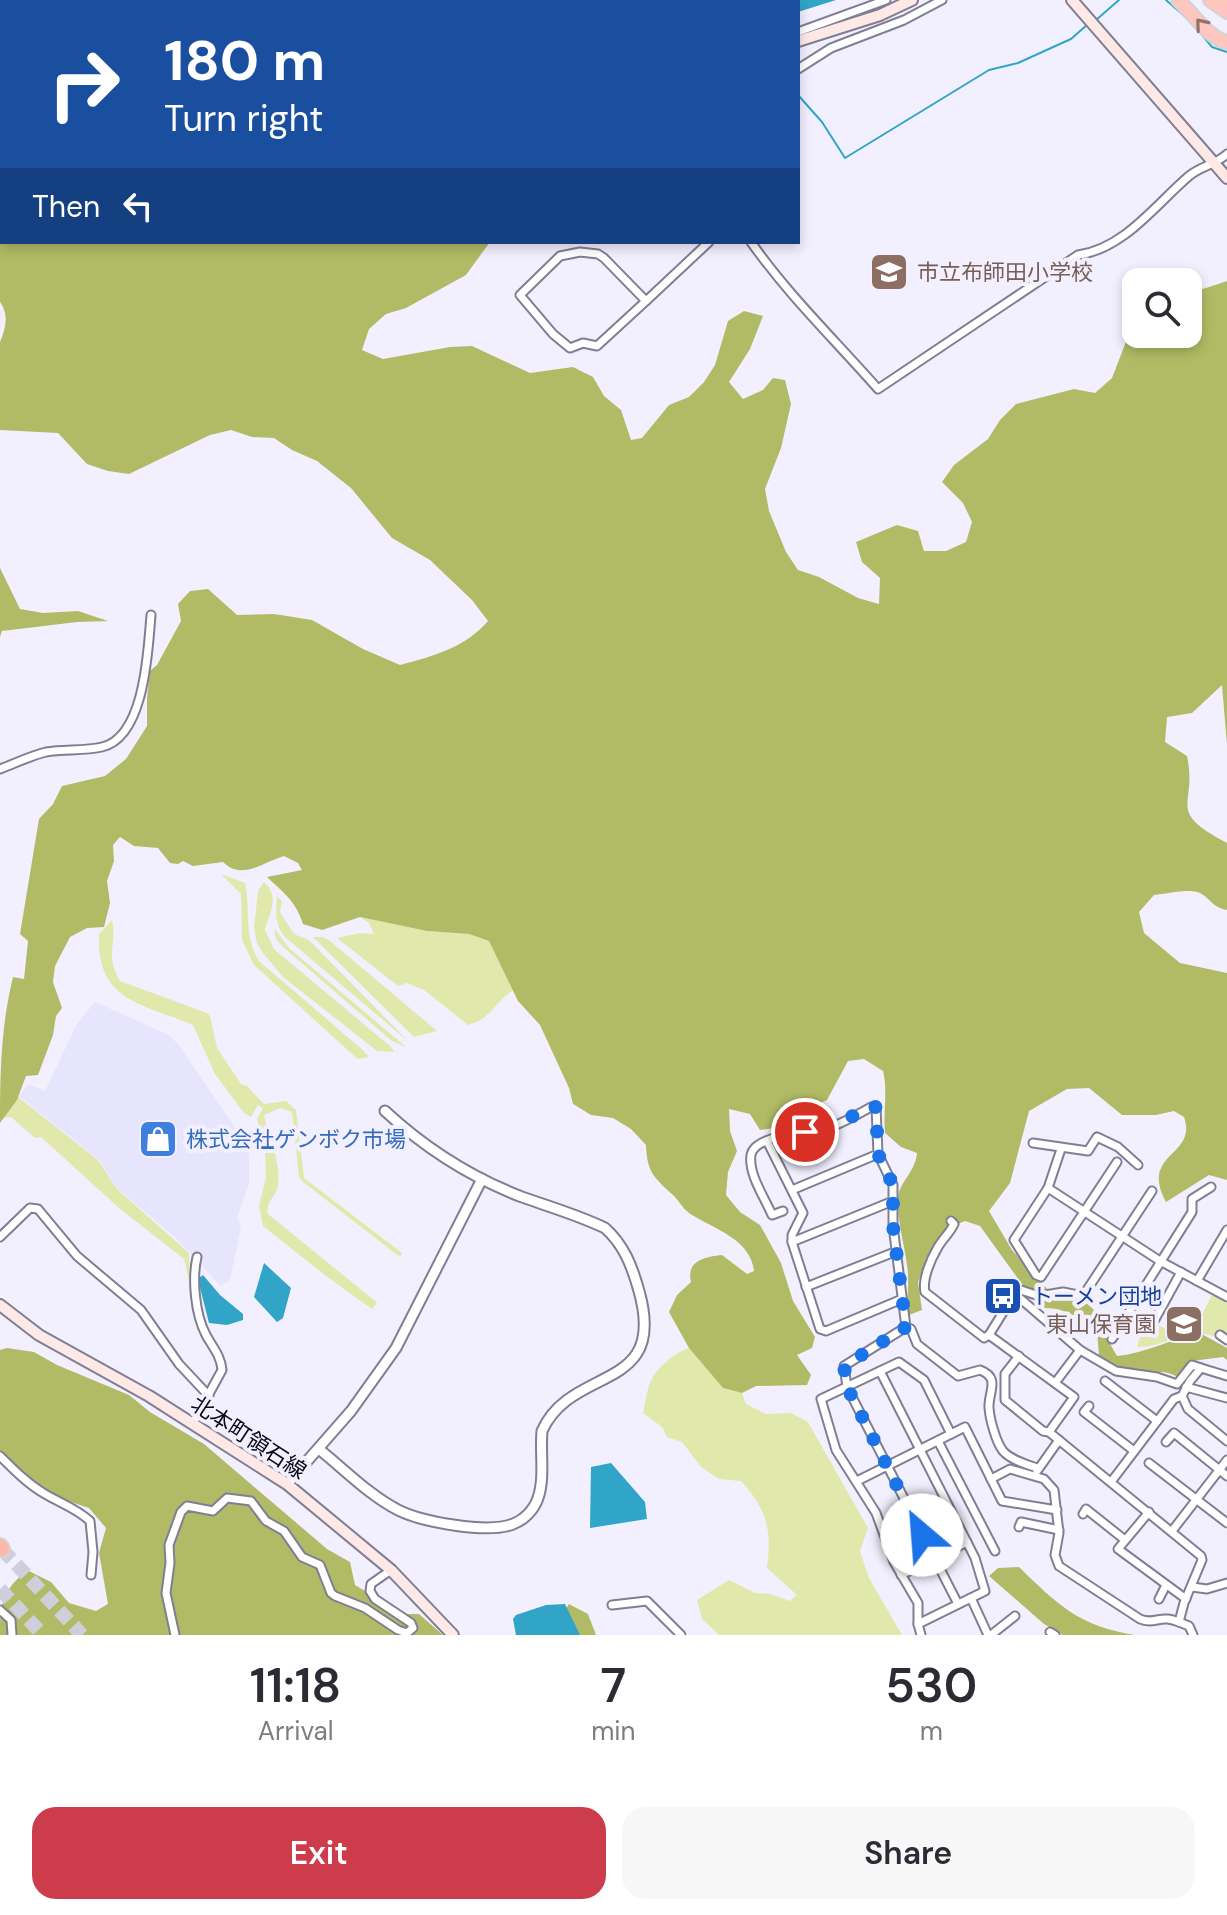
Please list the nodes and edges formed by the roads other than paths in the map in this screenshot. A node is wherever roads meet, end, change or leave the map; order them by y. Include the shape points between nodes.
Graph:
1 (886, 0) edge
2 (912, 0) edge
3 (942, 0) edge
4 (1072, 0) edge
5 (1178, 0) edge
6 (1210, 0) edge
7 (1227, 12) edge
8 (800, 31) edge
9 (800, 40) edge
10 (1227, 42) edge
11 (800, 68) edge
12 (1227, 154) edge
13 (1215, 165) junction
14 (1227, 178) edge
15 (707, 244) edge
16 (753, 244) edge
17 (646, 301) junction
18 (151, 615) dead end
19 (0, 769) edge
20 (385, 1111) dead end
21 (767, 1141) junction
22 (1033, 1143) dead end
23 (1061, 1149) junction
24 (878, 1154) junction
25 (1117, 1162) dead end
26 (1138, 1165) dead end
27 (482, 1179) junction
28 (1211, 1187) dead end
29 (1048, 1188) junction
30 (792, 1190) junction
31 (1152, 1191) dead end
32 (893, 1201) junction
33 (783, 1211) dead end
34 (1084, 1211) junction
35 (951, 1221) dead end
36 (1227, 1230) edge
37 (1122, 1236) junction
38 (0, 1237) edge
39 (792, 1242) junction
40 (897, 1251) junction
41 (197, 1257) dead end
42 (1160, 1261) junction
43 (1181, 1272) junction
44 (1197, 1281) junction
45 (806, 1287) junction
46 (1016, 1295) junction
47 (1227, 1297) edge
48 (902, 1299) junction
49 (1, 1307) edge
50 (1154, 1321) dead end
51 (906, 1327) junction
52 (989, 1335) junction
53 (1112, 1339) dead end
54 (1080, 1350) junction
55 (1019, 1356) junction
56 (1201, 1368) junction
57 (880, 1371) junction
58 (1227, 1376) edge
59 (1105, 1381) dead end
60 (1055, 1383) junction
61 (847, 1387) junction
62 (1186, 1387) junction
63 (1081, 1390) dead end
64 (209, 1396) junction
65 (1182, 1396) junction
66 (1074, 1397) junction
67 (1227, 1398) edge
68 (1089, 1406) dead end
69 (1157, 1421) junction
70 (193, 1423) junction
71 (1049, 1432) junction
72 (951, 1434) junction
73 (1059, 1440) junction
74 (938, 1441) junction
75 (1227, 1441) edge
76 (1166, 1442) dead end
77 (320, 1450) junction
78 (919, 1450) junction
79 (1134, 1451) junction
80 (0, 1456) edge
81 (1227, 1460) edge
82 (1149, 1463) dead end
83 (887, 1466) junction
84 (1219, 1470) junction
85 (1037, 1472) junction
86 (1227, 1476) edge
87 (991, 1479) junction
88 (857, 1481) junction
89 (1111, 1482) junction
90 (287, 1484) junction
91 (1196, 1499) junction
92 (1057, 1510) junction
93 (1149, 1512) junction
94 (1083, 1514) dead end
95 (1227, 1523) edge
96 (1019, 1527) dead end
97 (1059, 1530) junction
98 (1172, 1531) junction
99 (1125, 1540) junction
100 (967, 1542) junction
101 (1109, 1543) dead end
102 (1118, 1549) junction
103 (995, 1551) dead end
104 (934, 1558) junction
105 (1157, 1565) dead end
106 (391, 1570) junction
107 (1150, 1573) junction
108 (91, 1575) dead end
109 (901, 1575) junction
110 (1227, 1583) edge
111 (1166, 1585) junction
112 (1192, 1587) junction
113 (971, 1598) junction
114 (1159, 1599) dead end
115 (1186, 1599) junction
116 (958, 1604) junction
117 (612, 1605) dead end
118 (0, 1610) edge
119 (1015, 1616) dead end
120 (1179, 1622) junction
121 (918, 1624) junction
122 (985, 1634) edge
123 (12, 1635) edge
124 (175, 1635) edge
125 (453, 1635) edge
126 (681, 1635) edge
127 (921, 1635) edge
128 (1193, 1635) edge

1 - 8 street
2 - 9 main road
3 - 11 street via 831,48
4 - 13 main road
10 -> 5 highway via 1213,38
6 - 7 highway
12 - 13 street
13 - 14 main road
13 - 16 street via 1192,173 1140,223 1065,263 878,389 816,324
15 - 17 street
17 - 17 street via 604,258 580,252 560,256 520,295 570,348 583,343 597,346
18 - 19 street via 136,711 111,744 47,752
20 - 27 street via 445,1160
21 - 24 street via 831,1127 876,1107
21 - 30 street
21 - 33 street via 751,1155 752,1169 772,1215
22 - 23 street
23 - 26 street via 1088,1151 1097,1137
23 - 29 street
24 - 30 street
24 - 32 street via 893,1185
25 - 34 street
27 - 77 street via 396,1348
27 - 77 street via 587,1219 617,1239 646,1316 646,1332 635,1357 566,1401 546,1421 538,1499 513,1524 478,1526 398,1510
28 - 42 street via 1192,1199 1192,1212
29 - 34 street
29 - 34 street via 1014,1240 1036,1275 1041,1277
30 - 39 street via 803,1213
31 - 37 street
32 - 39 street
32 - 40 street
34 - 37 street
35 - 52 street via 951,1232 939,1245 923,1282 925,1292 984,1338
36 - 44 street
37 - 42 street
37 - 46 street via 1083,1296 1039,1296 1021,1290
38 - 64 street via 30,1208 38,1209 77,1256 141,1310
39 - 45 street
40 - 45 street
40 - 48 street
41 - 64 street via 201,1324 222,1365
42 - 43 street
42 - 53 street
43 - 44 street
43 - 50 street
44 - 47 street
45 - 48 street via 820,1329 826,1331
46 - 52 street
46 - 54 street
48 - 51 street
49 - 70 main road, 北本町領石線 via 39,1335
51 - 61 street via 844,1366
51 - 85 street via 917,1344 958,1376 980,1370 991,1377 989,1409 1000,1447
52 - 55 street
54 - 56 street via 1116,1371 1177,1384 1192,1365
54 - 60 street
55 - 60 street
55 - 71 street via 1005,1374 1005,1400
56 - 58 street
56 - 62 street
57 - 61 street
57 - 72 street via 899,1362 924,1380
57 - 78 street
59 - 69 street
60 - 66 street
61 - 83 street
61 - 88 street via 821,1399 836,1450
62 - 65 street
62 - 67 street
63 - 66 street
64 - 70 street
65 - 69 street
65 - 75 street via 1188,1409
66 - 71 street
68 - 79 street via 1084,1412
69 - 79 street
70 - 90 main road, 北本町領石線
71 - 73 street
72 - 74 street
72 - 87 street via 965,1427
73 - 85 street
73 - 89 street
74 - 78 street
74 - 103 street
76 - 84 street via 1174,1433
77 - 90 street
78 - 83 street
78 - 100 street
79 - 89 street
80 - 108 street via 28,1483 90,1521
81 - 84 street
82 - 91 street
83 - 88 street
83 - 104 street
84 - 86 street
84 - 91 street
85 - 87 street via 1010,1469
85 - 92 street via 1050,1484
87 - 92 street via 1002,1501
88 - 109 street
89 - 93 street
90 - 106 main road, 北本町領石線
91 - 95 street
91 - 98 street
92 - 97 street
93 - 98 street
93 - 99 street
94 - 99 street via 1086,1509
96 - 97 street via 1021,1522
97 - 120 street via 1059,1566 1140,1619
98 - 112 street via 1201,1556
99 - 102 street
100 - 104 street
100 - 113 street via 985,1591
101 - 102 street
102 - 107 street
104 - 109 street
104 - 116 street
105 - 107 street
106 - 124 street via 371,1584 370,1591 411,1623 407,1633 331,1593 320,1565 302,1557 284,1531 266,1521 251,1501 227,1498 213,1511 187,1506 169,1545 166,1593
106 - 125 main road, 北本町領石線
107 - 111 street
109 - 121 street via 918,1603
110 - 112 street
111 - 114 street
111 - 115 street
112 - 115 street
113 - 116 street
113 - 122 street
115 - 120 street
116 - 121 street
117 - 126 street via 647,1601
118 - 123 street via 11,1620
119 - 122 street
120 - 128 street
121 - 127 street

